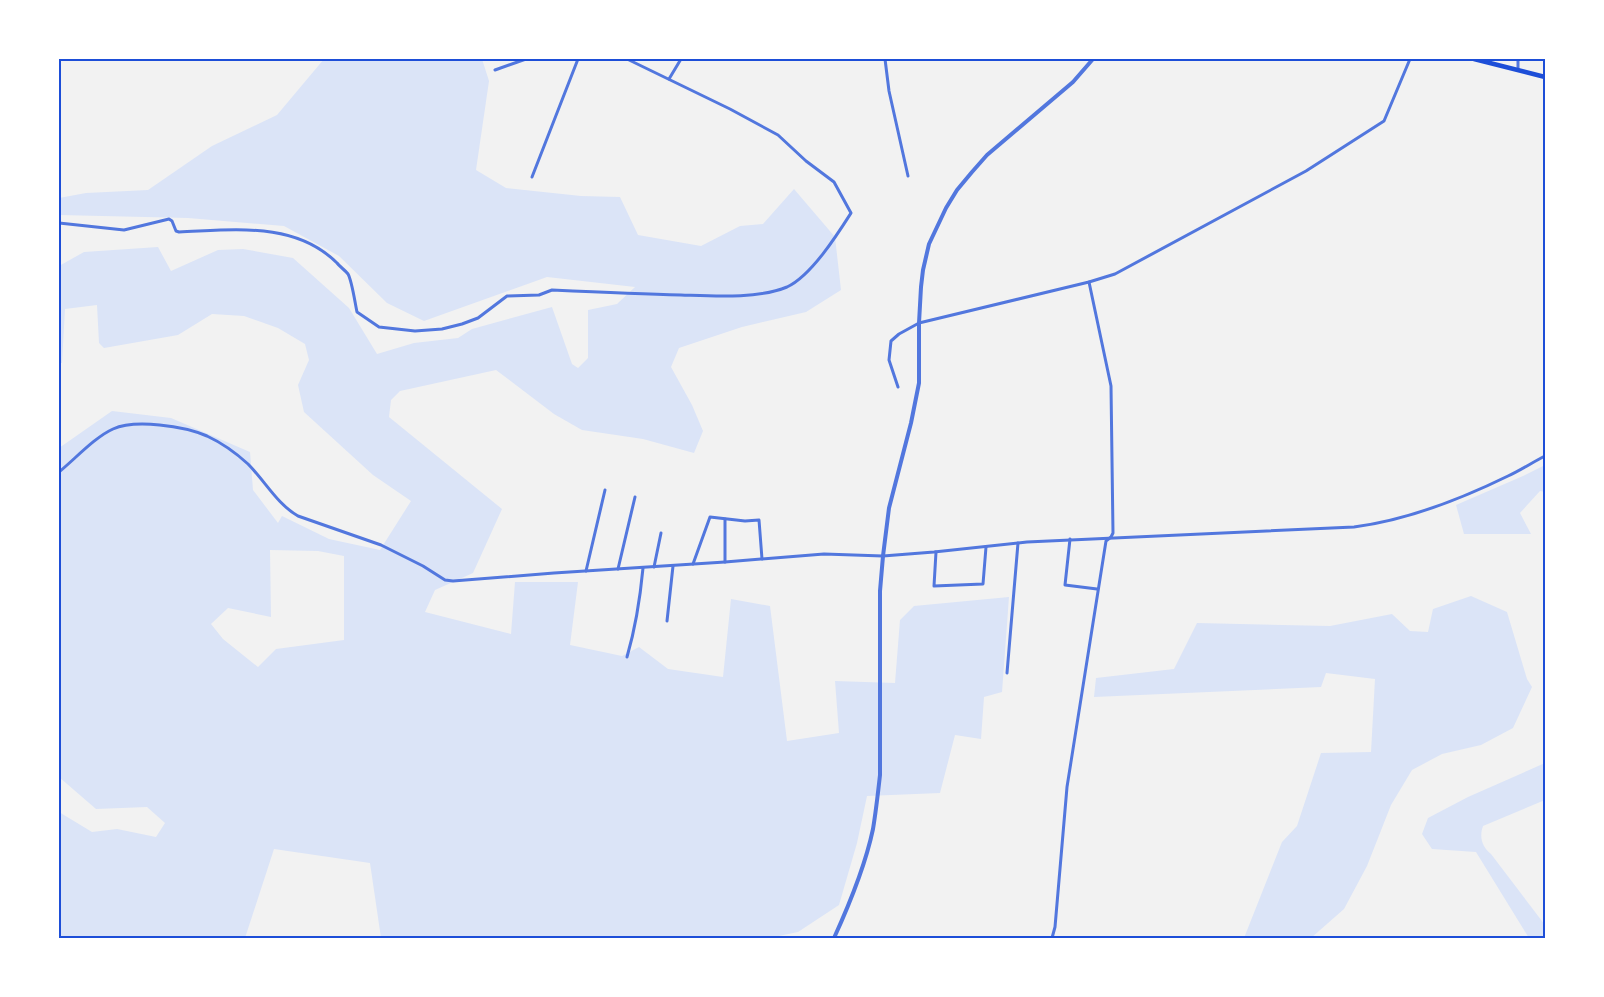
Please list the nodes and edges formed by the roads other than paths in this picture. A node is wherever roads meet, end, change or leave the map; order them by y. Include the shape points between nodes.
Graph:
1 (525, 59) edge
2 (578, 59) edge
3 (627, 59) edge
4 (638, 59) edge
5 (681, 59) edge
6 (885, 59) edge
7 (1093, 59) edge
8 (1410, 59) edge
9 (1474, 59) edge
10 (1518, 59) edge
11 (636, 64) junction
12 (1518, 69) junction
13 (495, 70) dead end
14 (1545, 76) edge
15 (669, 80) junction
16 (908, 176) dead end
17 (532, 177) dead end
18 (59, 223) edge
19 (1089, 282) junction
20 (919, 323) junction
21 (898, 386) dead end
22 (1545, 456) edge
23 (59, 472) edge
24 (605, 490) dead end
25 (635, 497) dead end
26 (724, 518) junction
27 (661, 532) dead end
28 (1111, 537) junction
29 (1070, 540) junction
30 (1018, 543) junction
31 (986, 547) junction
32 (936, 552) junction
33 (883, 556) junction
34 (762, 559) junction
35 (725, 562) junction
36 (693, 564) junction
37 (672, 566) junction
38 (654, 567) junction
39 (643, 568) junction
40 (618, 569) junction
41 (586, 571) junction
42 (1097, 589) junction
43 (667, 621) dead end
44 (627, 657) dead end
45 (1007, 673) dead end
46 (834, 938) edge
47 (1052, 938) edge

1 - 13 street
2 - 17 street
3 - 11 street
4 - 11 street
5 - 15 street
6 - 16 street
7 - 20 street via 1072,82 987,156 957,190 936,228 925,257
8 - 19 street via 1384,121 1306,171 1115,274
9 - 12 main road
10 - 12 street
11 - 15 street
12 - 14 main road
15 - 18 street via 778,135 834,182 851,213 800,279 765,293 713,296 552,290 539,295 506,296 478,318 415,332 379,327 357,312 348,275 327,254 307,241 256,229 179,232 169,219 124,230
19 - 20 street
19 - 28 street via 1111,386
20 - 21 street via 891,341 889,360
20 - 33 street via 919,383 889,508
22 - 28 street via 1510,476 1434,508 1373,524
23 - 41 street via 96,440 122,426 139,423 192,431 226,447 248,464 292,512 381,545 445,580
24 - 41 street
25 - 40 street
26 - 34 street via 760,520
26 - 35 street
26 - 36 street via 710,517
27 - 38 street
28 - 29 street
28 - 42 street via 1106,541
29 - 30 street
29 - 42 street via 1065,585
30 - 31 street
30 - 45 street
31 - 32 street
31 - 32 street via 983,584 934,586
32 - 33 street
33 - 34 street via 824,554
33 - 46 street via 877,802 863,867
34 - 35 street
35 - 36 street
36 - 37 street
37 - 38 street
37 - 43 street
38 - 39 street
39 - 40 street
39 - 44 street via 636,626
40 - 41 street
42 - 47 street via 1067,788

